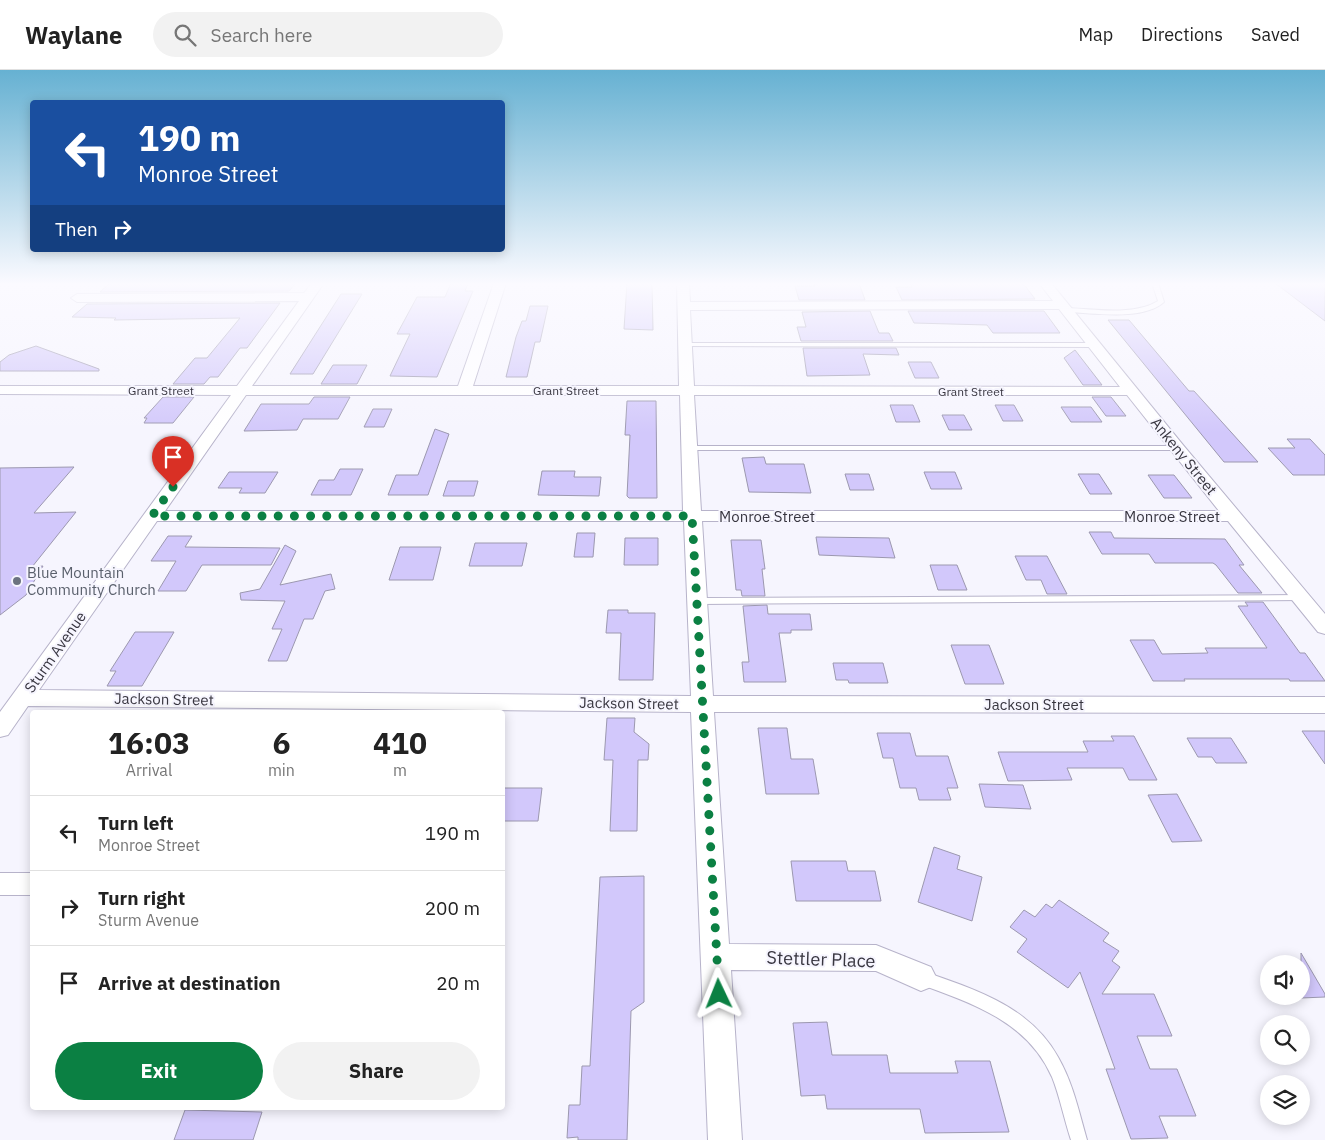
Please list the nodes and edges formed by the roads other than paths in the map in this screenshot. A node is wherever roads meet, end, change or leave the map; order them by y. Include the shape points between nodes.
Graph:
1 (282, 333) edge
2 (483, 333) edge
3 (685, 333) edge
4 (1085, 333) edge
5 (686, 345) junction
6 (1095, 345) junction
7 (0, 390) edge
8 (242, 390) junction
9 (464, 390) junction
10 (687, 390) junction
11 (1131, 391) junction
12 (689, 448) junction
13 (1177, 448) junction
14 (152, 516) junction
15 (692, 516) junction
16 (1233, 516) junction
17 (1301, 598) junction
18 (698, 601) junction
19 (1325, 627) edge
20 (22, 698) junction
21 (703, 704) junction
22 (1325, 705) edge
23 (0, 729) edge
24 (0, 884) edge
25 (30, 884) edge
26 (717, 957) junction
27 (921, 977) joint
28 (726, 1140) edge
29 (1079, 1140) edge

1 - 8 street, Sturm Avenue
2 - 9 street
3 - 5 street
4 - 6 street, Ankeny Street
5 - 6 lane
5 - 10 street
6 - 11 street, Ankeny Street
7 - 8 street, Grant Street
8 - 9 street, Grant Street
8 - 14 street, Sturm Avenue
9 - 10 street, Grant Street
10 - 11 street, Grant Street
10 - 12 street
11 - 13 street, Ankeny Street
12 - 13 lane
12 - 15 street
13 - 16 street, Ankeny Street
14 - 15 street, Monroe Street
14 - 20 street, Sturm Avenue
15 - 16 street, Monroe Street
15 - 18 street
16 - 17 street, Ankeny Street
17 - 18 lane
17 - 19 street, Ankeny Street
18 - 21 street
20 - 21 street, Jackson Street
20 - 23 street, Sturm Avenue
21 - 22 street, Jackson Street
21 - 26 street
24 - 25 street
26 - 27 street, Stettler Place via 876,958
26 - 28 street
27 - 29 lane via 977,996 1030,1030 1048,1054 1059,1078

